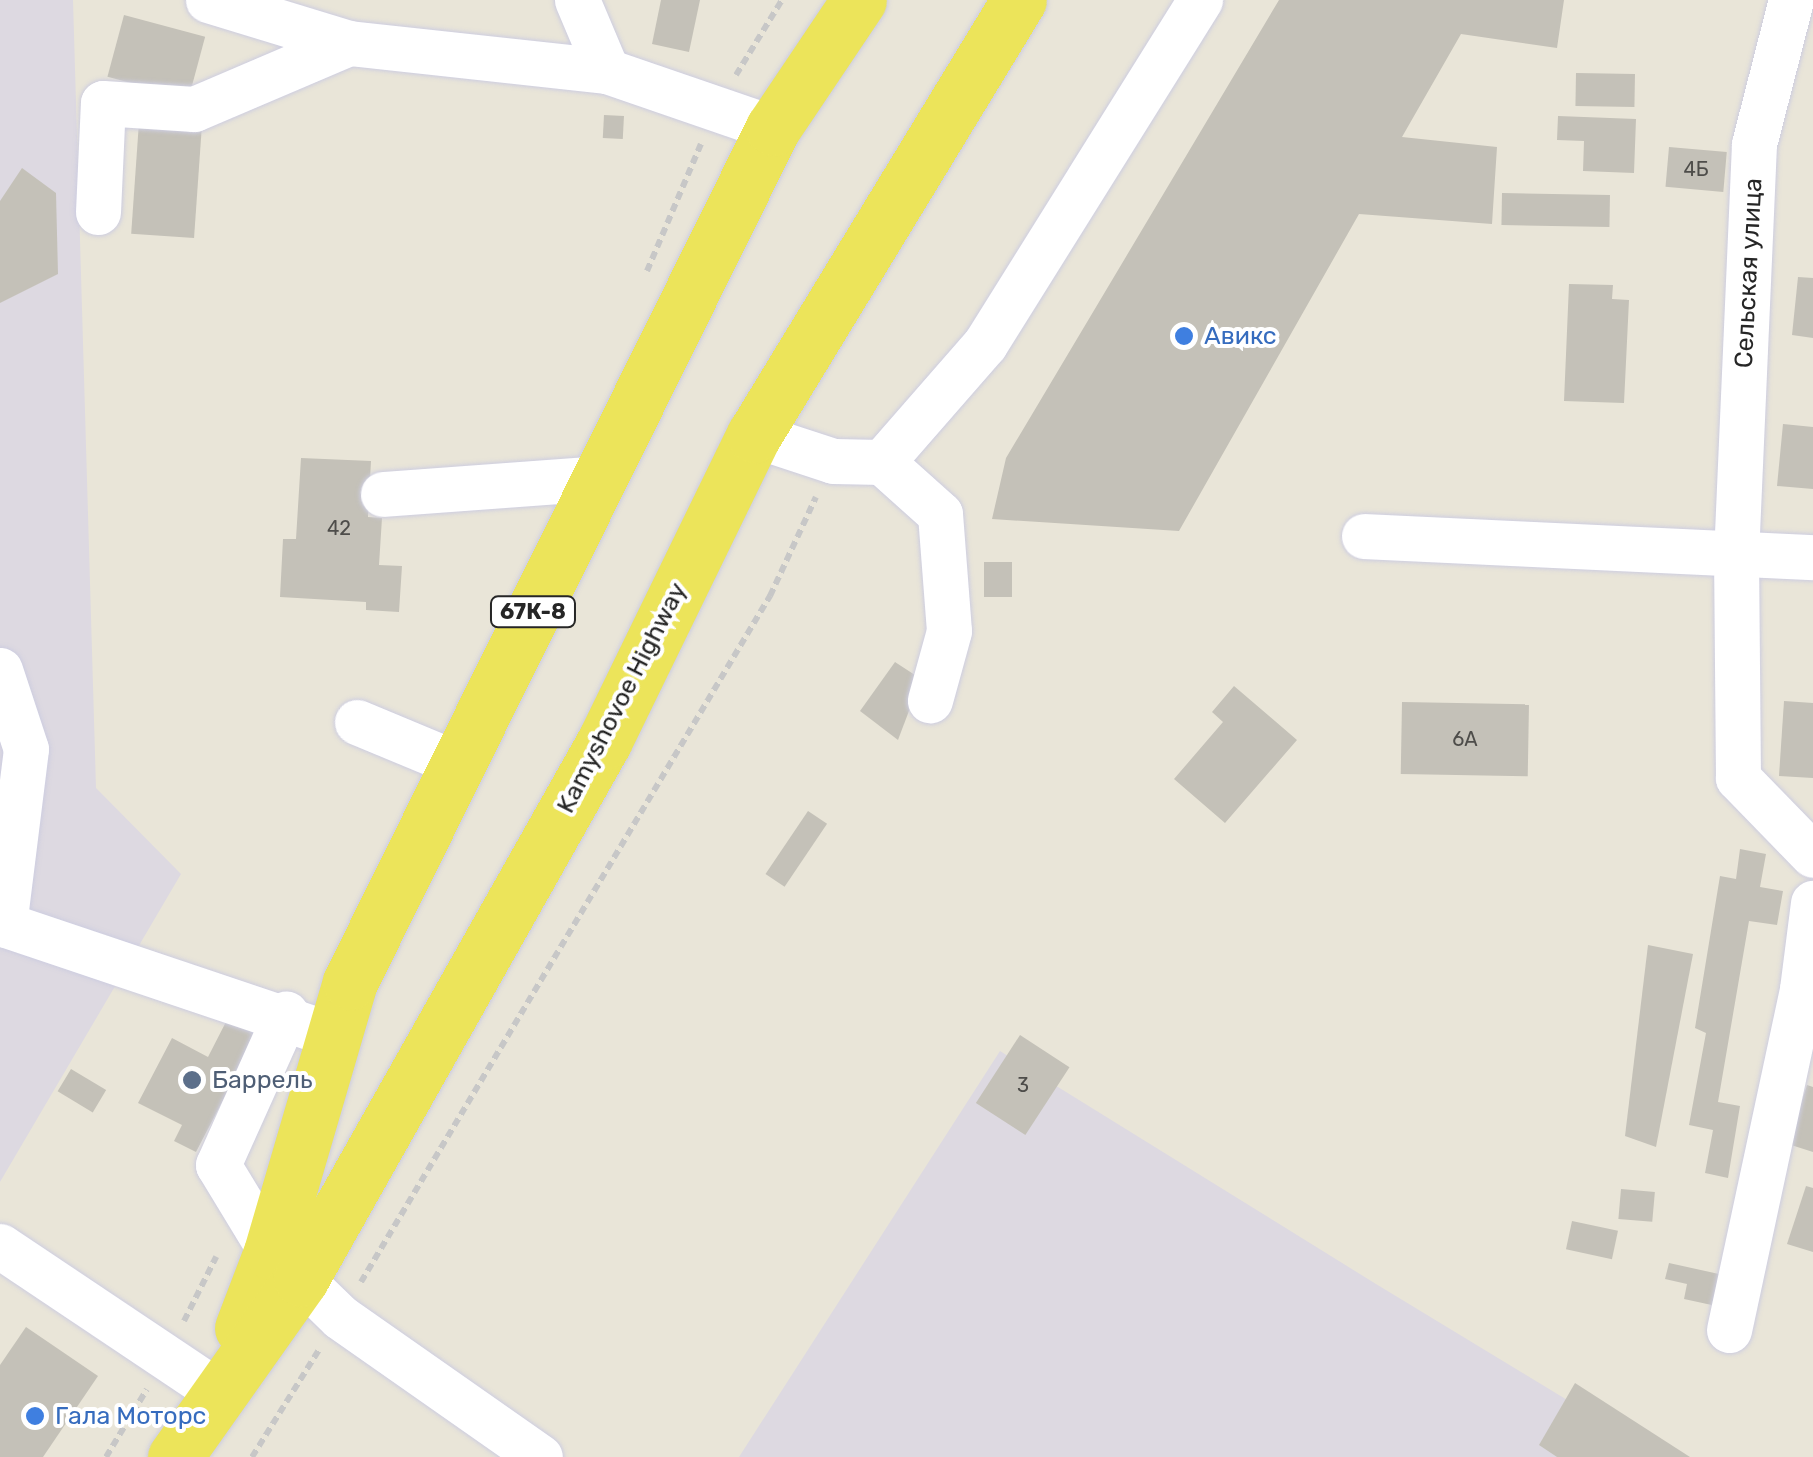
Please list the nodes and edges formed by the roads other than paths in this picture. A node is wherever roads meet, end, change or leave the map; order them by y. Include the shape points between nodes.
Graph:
1 (208, 0) edge
2 (578, 0) edge
3 (860, 0) edge
4 (1019, 0) edge
5 (1200, 0) edge
6 (1792, 0) edge
7 (348, 43) junction
8 (607, 71) junction
9 (774, 128) junction
10 (98, 212) dead end
11 (754, 436) junction
12 (882, 462) junction
13 (600, 478) junction
14 (383, 494) dead end
15 (1364, 536) dead end
16 (1736, 551) junction
17 (1813, 557) edge
18 (5, 690) edge
19 (930, 700) dead end
20 (357, 722) dead end
21 (458, 764) junction
22 (1813, 855) edge
23 (1813, 904) edge
24 (2, 924) edge
25 (286, 1014) junction
26 (336, 1036) junction
27 (5, 1260) edge
28 (286, 1266) junction
29 (1730, 1330) dead end
30 (218, 1391) junction
31 (175, 1457) edge
32 (540, 1457) edge

1 - 7 street
2 - 8 street
3 - 9 main road, Kamyshovoe Highway / 67К-8
4 - 11 main road, Kamyshovoe Highway / 67К-8
5 - 12 street via 984,344
6 - 16 street, Сельская улица via 1754,144
7 - 8 street
7 - 10 street via 194,109 104,103
8 - 9 street
9 - 13 main road, Kamyshovoe Highway / 67К-8
11 - 12 street via 833,461
11 - 28 main road, Kamyshovoe Highway / 67К-8 via 604,742
12 - 19 street via 940,514 949,631
13 - 14 street
13 - 21 main road, Kamyshovoe Highway / 67К-8
15 - 16 street
16 - 17 street
16 - 22 street, Сельская улица via 1738,778
18 - 24 street via 26,748
20 - 21 street
21 - 26 main road, Kamyshovoe Highway / 67К-8 via 350,982
23 - 29 street via 1802,990
24 - 25 street
25 - 26 street
25 - 28 street via 218,1165
26 - 28 main road, Kamyshovoe Highway / 67К-8
27 - 30 street
28 - 30 main road, Kamyshovoe Highway / 67К-8
28 - 32 street via 340,1317
30 - 31 main road, Kamyshovoe Highway / 67К-8

